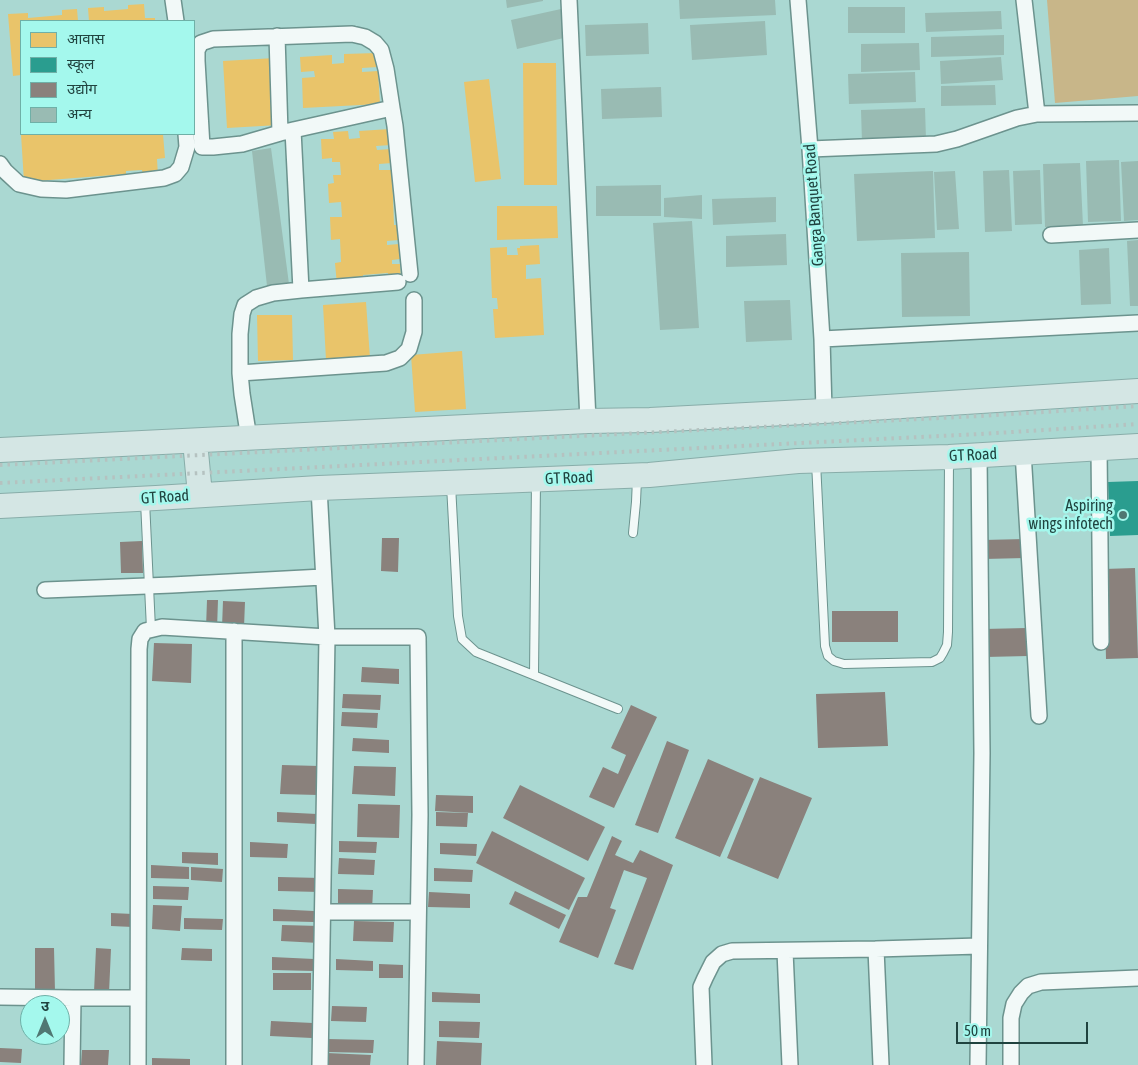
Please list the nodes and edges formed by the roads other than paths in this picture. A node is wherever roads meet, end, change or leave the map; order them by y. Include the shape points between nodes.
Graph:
1 (173, 0) edge
2 (569, 0) edge
3 (798, 0) edge
4 (1024, 0) edge
5 (176, 20) edge
6 (277, 36) junction
7 (392, 108) junction
8 (1138, 113) edge
9 (1037, 114) junction
10 (287, 132) junction
11 (186, 135) edge
12 (810, 150) junction
13 (0, 164) edge
14 (1138, 230) edge
15 (1051, 235) dead end
16 (301, 290) junction
17 (414, 300) dead end
18 (1138, 323) edge
19 (822, 339) junction
20 (240, 373) junction
21 (1138, 391) edge
22 (824, 411) junction
23 (588, 421) junction
24 (249, 438) junction
25 (195, 441) junction
26 (1138, 446) edge
27 (1099, 448) junction
28 (0, 450) edge
29 (1023, 452) junction
30 (979, 455) junction
31 (949, 457) junction
32 (816, 460) junction
33 (637, 475) junction
34 (536, 479) junction
35 (451, 483) junction
36 (319, 488) junction
37 (200, 495) junction
38 (145, 499) junction
39 (0, 506) edge
40 (633, 533) dead end
41 (323, 577) junction
42 (149, 586) junction
43 (45, 590) dead end
44 (151, 630) junction
45 (234, 631) junction
46 (327, 636) junction
47 (1101, 642) dead end
48 (534, 675) junction
49 (618, 709) dead end
50 (1038, 716) dead end
51 (323, 912) junction
52 (418, 912) junction
53 (979, 946) junction
54 (876, 949) junction
55 (785, 951) junction
56 (1138, 978) edge
57 (0, 997) edge
58 (73, 998) junction
59 (138, 998) junction
60 (72, 1065) edge
61 (138, 1065) edge
62 (234, 1065) edge
63 (320, 1065) edge
64 (416, 1065) edge
65 (704, 1065) edge
66 (790, 1065) edge
67 (881, 1065) edge
68 (978, 1065) edge
69 (1011, 1065) edge

1 - 5 street
2 - 23 street
3 - 12 street, Ganga Banquet Road
4 - 9 street
6 - 7 street via 352,34 375,43 381,50 386,69
6 - 10 street
6 - 10 street via 213,39 201,43 197,61 202,147 242,144
7 - 10 street
7 - 16 street via 404,278
8 - 9 street
9 - 12 street via 936,144
10 - 16 street
11 - 13 street via 188,147 181,167 164,178 66,190 41,189 19,184 4,172
12 - 19 street, Ganga Banquet Road
14 - 15 street
16 - 20 street via 273,293 245,305 240,334
17 - 20 street via 414,332 409,349 400,358 386,363
18 - 19 street
19 - 22 street, Ganga Banquet Road
20 - 24 street
21 - 22 highway
22 - 23 highway
23 - 24 highway
24 - 25 highway
25 - 28 highway
25 - 37 highway
26 - 27 highway, GT Road
27 - 29 highway, GT Road
27 - 47 street
29 - 30 highway, GT Road
29 - 50 street
30 - 31 highway, GT Road
30 - 53 street via 982,744
31 - 32 highway, GT Road
31 - 32 lane via 948,632 943,653 932,662 844,664 828,656 825,646
32 - 33 highway, GT Road
33 - 34 highway, GT Road
33 - 40 lane
34 - 35 highway, GT Road
34 - 48 lane
35 - 36 highway, GT Road
35 - 48 lane via 462,639 476,652
36 - 37 highway, GT Road
36 - 41 street
37 - 38 highway, GT Road
38 - 39 highway, GT Road
38 - 42 lane
41 - 42 street
41 - 46 street
42 - 43 street
42 - 44 lane
44 - 45 street via 162,626
44 - 59 street via 145,631 139,649
45 - 46 street
45 - 62 street
46 - 51 street
46 - 52 street via 418,637
48 - 49 lane
51 - 52 street
51 - 63 street
52 - 64 street
53 - 54 street
53 - 68 street
54 - 55 street
54 - 67 street
55 - 65 street via 732,951 713,962 702,987
55 - 66 street
56 - 69 street via 1041,982 1028,986 1014,1004
57 - 58 street
58 - 59 street
58 - 60 street
59 - 61 street

